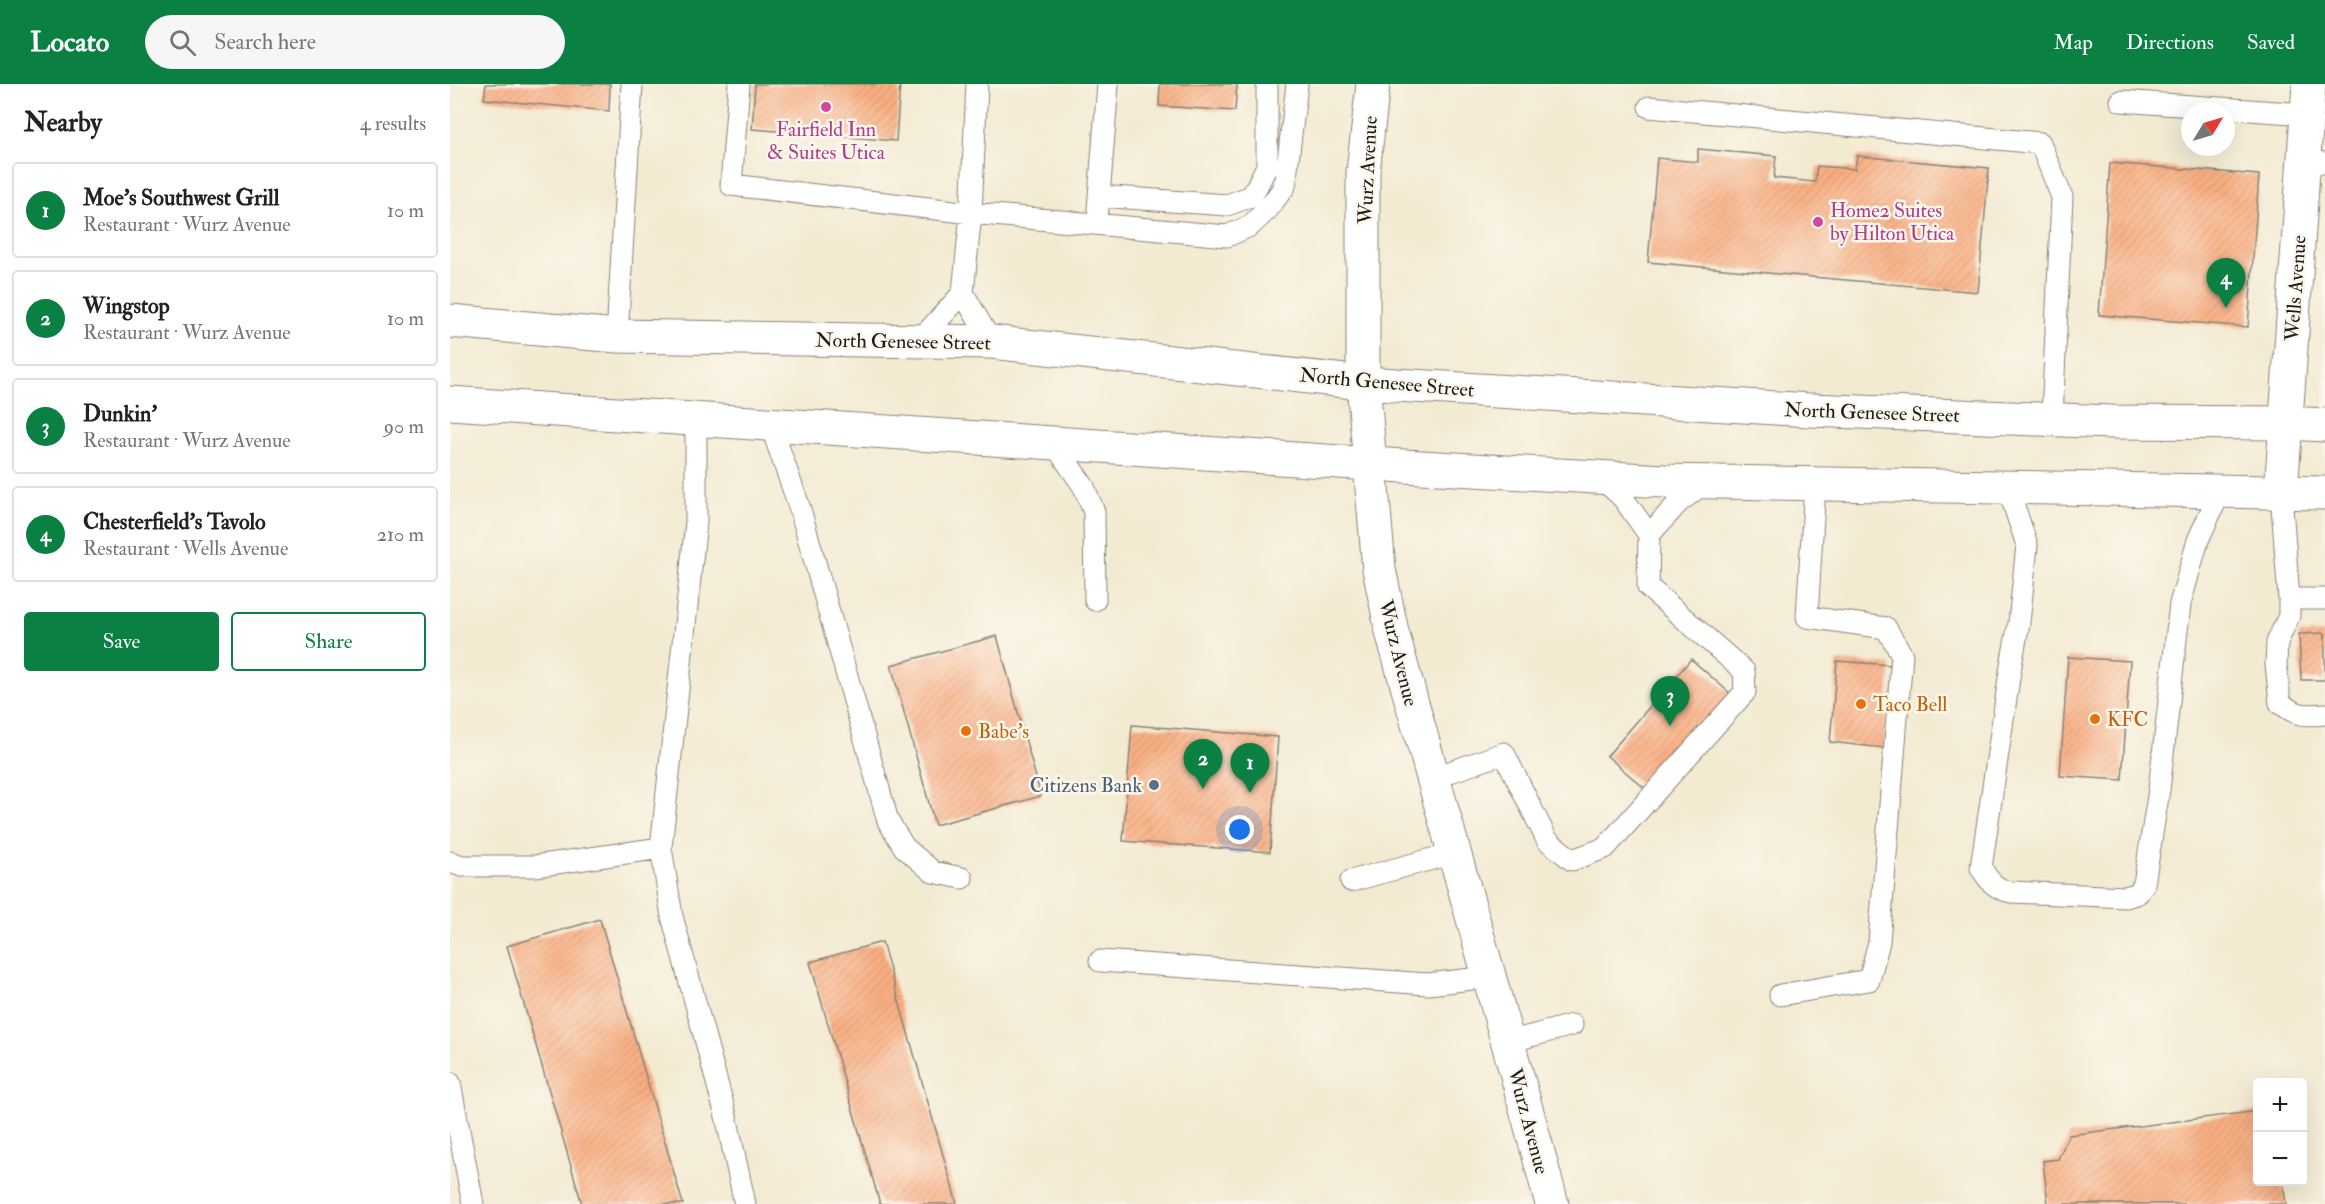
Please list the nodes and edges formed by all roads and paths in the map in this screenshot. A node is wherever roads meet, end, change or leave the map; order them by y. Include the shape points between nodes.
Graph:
1 (632, 84) edge
2 (739, 84) edge
3 (977, 84) edge
4 (1108, 84) edge
5 (1267, 84) edge
6 (1297, 84) edge
7 (1373, 84) edge
8 (2308, 99) edge
9 (2121, 101) dead end
10 (1649, 107) dead end
11 (2314, 162) edge
12 (1099, 196) junction
13 (971, 213) junction
14 (1097, 225) junction
15 (963, 293) junction
16 (450, 321) edge
17 (617, 336) junction
18 (919, 341) junction
19 (992, 342) junction
20 (1364, 382) junction
21 (450, 403) edge
22 (696, 419) junction
23 (2052, 419) junction
24 (770, 423) junction
25 (2286, 423) junction
26 (2325, 426) edge
27 (1053, 442) junction
28 (1370, 464) junction
29 (1600, 477) junction
30 (1707, 482) junction
31 (1815, 484) junction
32 (2008, 488) junction
33 (2220, 492) junction
34 (2281, 493) junction
35 (2325, 494) edge
36 (1649, 536) junction
37 (2289, 598) junction
38 (2325, 598) edge
39 (1095, 600) dead end
40 (2325, 714) edge
41 (1433, 778) junction
42 (661, 848) junction
43 (1454, 853) junction
44 (450, 862) edge
45 (962, 878) dead end
46 (1351, 881) dead end
47 (1100, 961) dead end
48 (1490, 977) junction
49 (1780, 995) dead end
50 (1572, 1025) dead end
51 (1508, 1042) junction
52 (450, 1083) edge
53 (473, 1204) edge
54 (745, 1204) edge
55 (1552, 1204) edge

1 - 17 lane
2 - 13 lane via 731,185
3 - 13 lane
4 - 12 lane
5 - 12 lane via 1267,166 1252,196 1227,205
6 - 14 lane via 1285,186 1250,226 1227,236
7 - 20 main road, Wurz Avenue via 1364,172
8 - 9 lane
8 - 11 main road, Wells Avenue
10 - 23 lane via 2040,143 2062,197
11 - 25 main road, Wells Avenue
12 - 14 lane
13 - 14 lane
13 - 15 lane
15 - 18 lane
15 - 19 lane
16 - 17 main road, North Genesee Street
17 - 18 main road, North Genesee Street
18 - 19 main road, North Genesee Street
19 - 20 main road, North Genesee Street
20 - 23 main road, North Genesee Street via 1810,410
20 - 28 main road, Wurz Avenue
21 - 22 main road
22 - 24 main road
22 - 42 lane via 696,522
23 - 25 main road, North Genesee Street
24 - 27 main road
24 - 45 lane via 800,509 888,821 904,847 933,872
25 - 26 main road, North Genesee Street
25 - 34 main road, Wells Avenue
27 - 28 main road
27 - 39 lane via 1084,487 1094,512
28 - 29 main road
28 - 41 main road, Wurz Avenue via 1379,569 1392,632
29 - 30 main road
29 - 36 lane via 1623,498
30 - 31 main road
30 - 36 lane via 1679,502
31 - 32 main road
31 - 49 lane via 1808,617 1886,628 1902,655 1879,942 1869,980
32 - 33 main road
32 - 33 lane via 2027,545 2019,623 1981,868 1999,890 2126,897 2144,884 2180,604 2198,540
33 - 34 main road
34 - 35 main road
34 - 37 lane
36 - 41 lane via 1648,587 1744,671 1745,692 1605,848 1572,860 1547,840 1504,753
37 - 38 lane
37 - 40 lane via 2289,616 2277,642 2280,703 2293,713
41 - 43 main road, Wurz Avenue
42 - 44 lane via 535,866 462,866
42 - 54 lane via 672,916 726,1116
43 - 46 lane
43 - 48 main road, Wurz Avenue
47 - 48 lane via 1428,984
48 - 51 main road, Wurz Avenue
50 - 51 lane
51 - 55 main road, Wurz Avenue
52 - 53 lane

